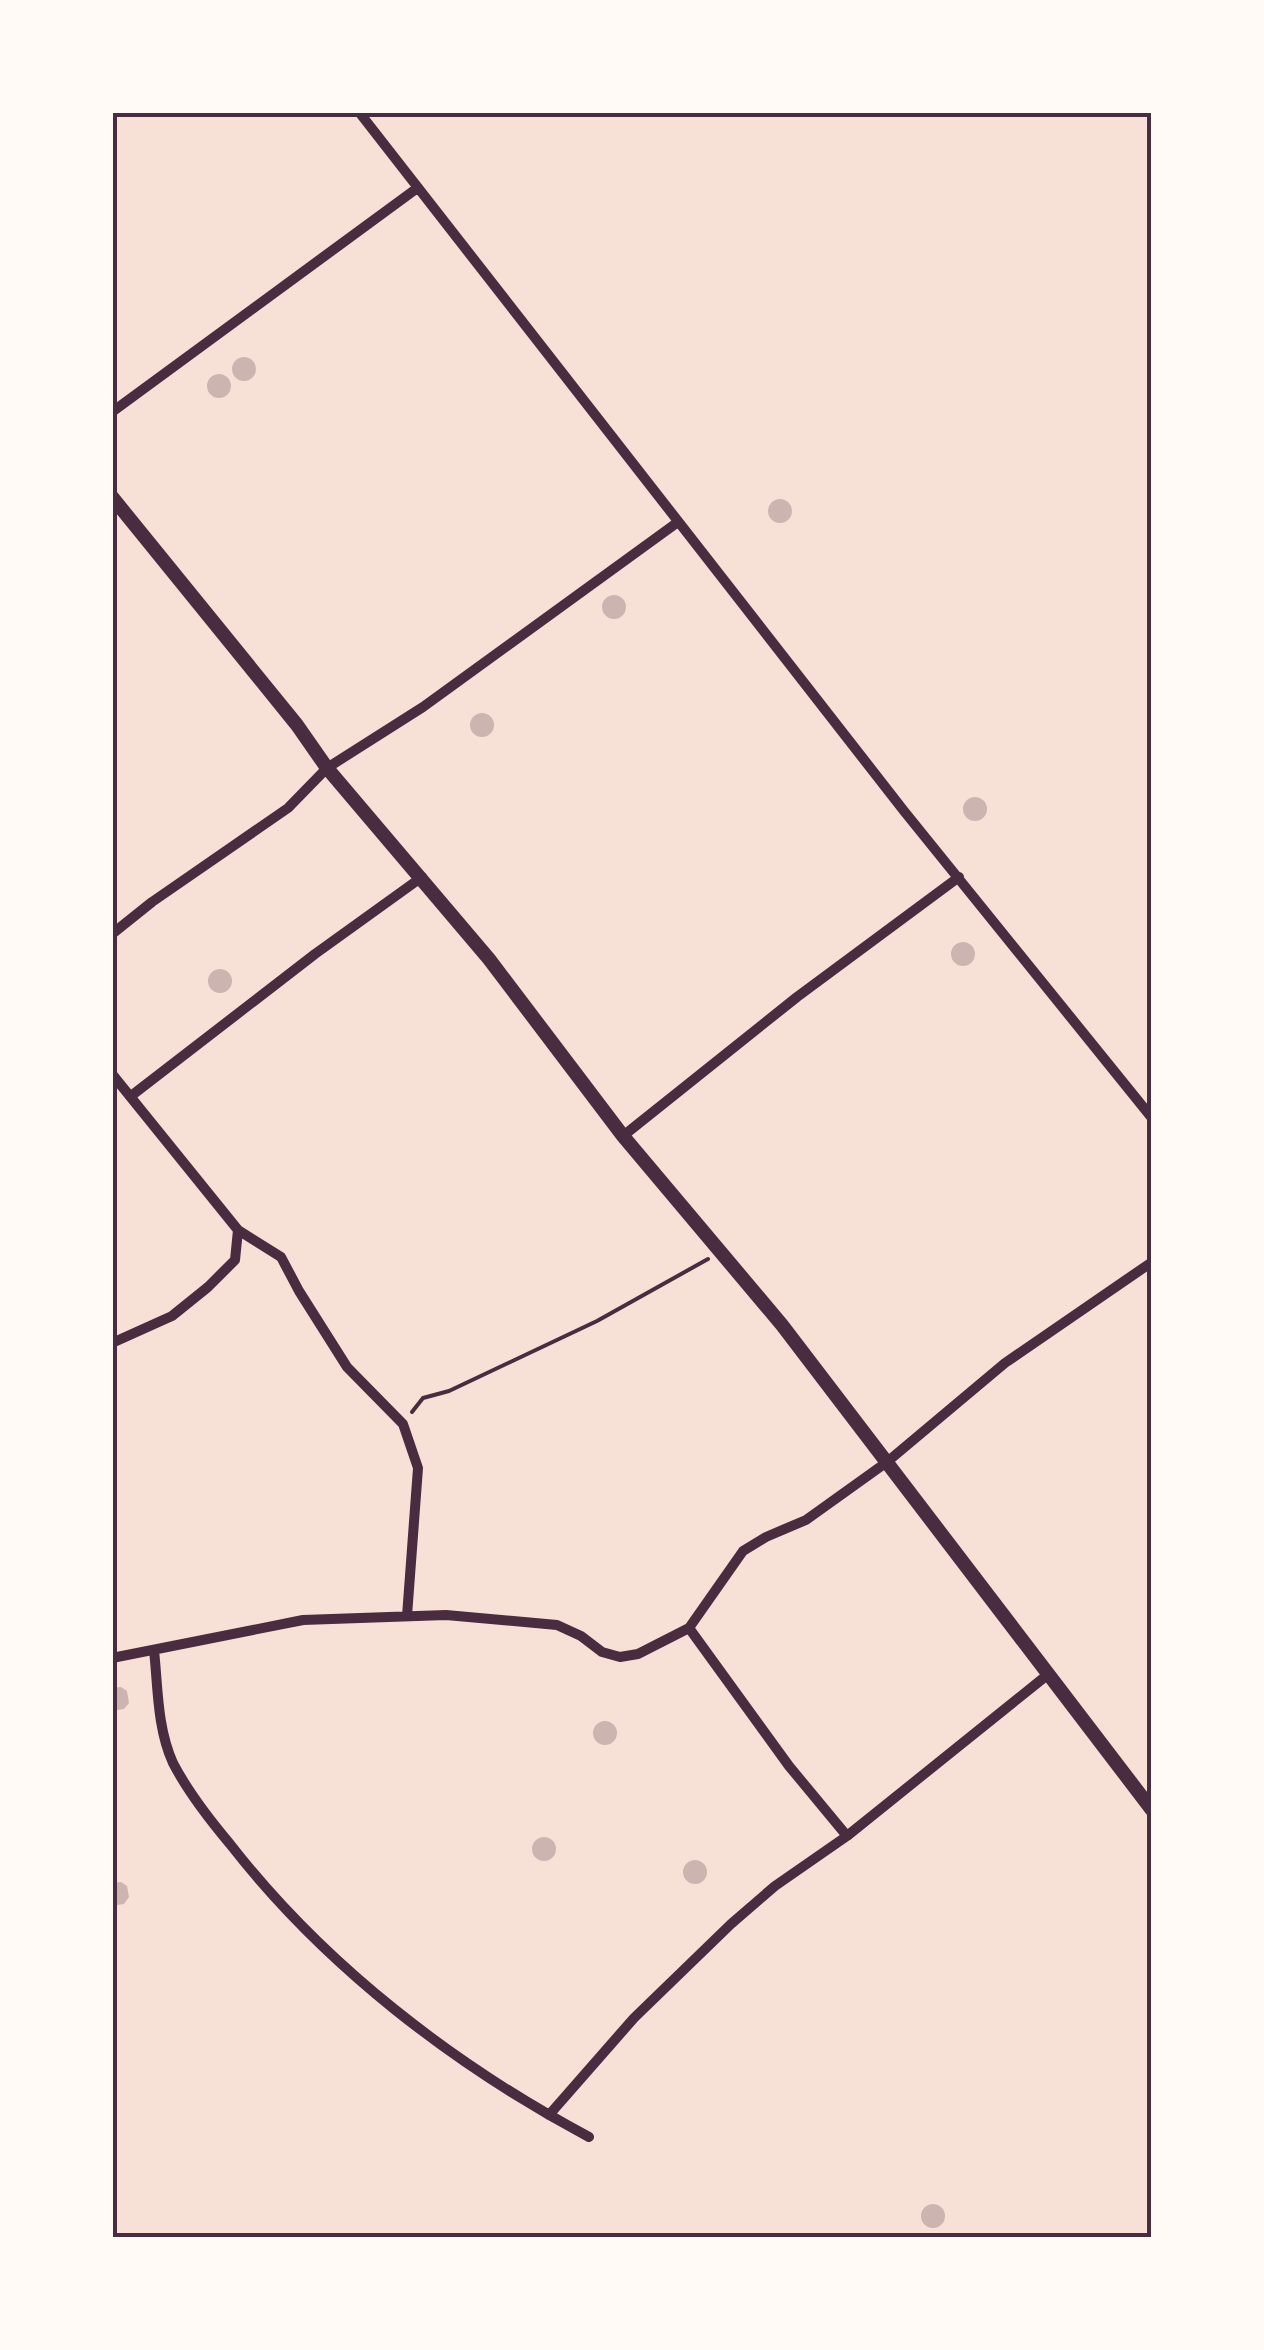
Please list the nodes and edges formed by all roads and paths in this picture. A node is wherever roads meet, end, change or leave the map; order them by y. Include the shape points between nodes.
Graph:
1 (359, 112) edge
2 (416, 189) junction
3 (112, 412) edge
4 (116, 506) edge
5 (678, 522) junction
6 (327, 768) junction
7 (422, 877) junction
8 (959, 878) junction
9 (112, 934) edge
10 (112, 1074) edge
11 (132, 1096) junction
12 (1152, 1118) edge
13 (623, 1136) junction
14 (238, 1230) junction
15 (721, 1252) junction
16 (1152, 1262) edge
17 (112, 1342) edge
18 (403, 1424) junction
19 (887, 1462) junction
20 (407, 1616) junction
21 (689, 1628) junction
22 (154, 1650) junction
23 (112, 1658) edge
24 (1046, 1676) junction
25 (1150, 1805) edge
26 (848, 1836) junction
27 (549, 2115) junction
28 (590, 2137) dead end

1 - 2 street
2 - 3 street
2 - 5 street
4 - 6 street
5 - 6 street via 439,696
5 - 8 street
6 - 7 street
6 - 9 street via 288,808
7 - 11 street
7 - 13 street
8 - 12 street
8 - 13 street
10 - 11 street
11 - 14 street
13 - 15 street
14 - 17 street via 236,1260 208,1287 172,1316
14 - 18 street via 282,1257 348,1367
15 - 18 path via 597,1321 424,1398
15 - 19 street
16 - 19 street via 1006,1362
18 - 20 street via 418,1468
19 - 21 street via 806,1520 743,1551
19 - 24 street
20 - 21 street via 557,1625 620,1657
20 - 22 street via 304,1620
21 - 26 street
22 - 23 street
22 - 27 street via 173,1762 258,1880 388,2002
24 - 25 street
24 - 26 street
26 - 27 street via 731,1924 634,2018
27 - 28 street

